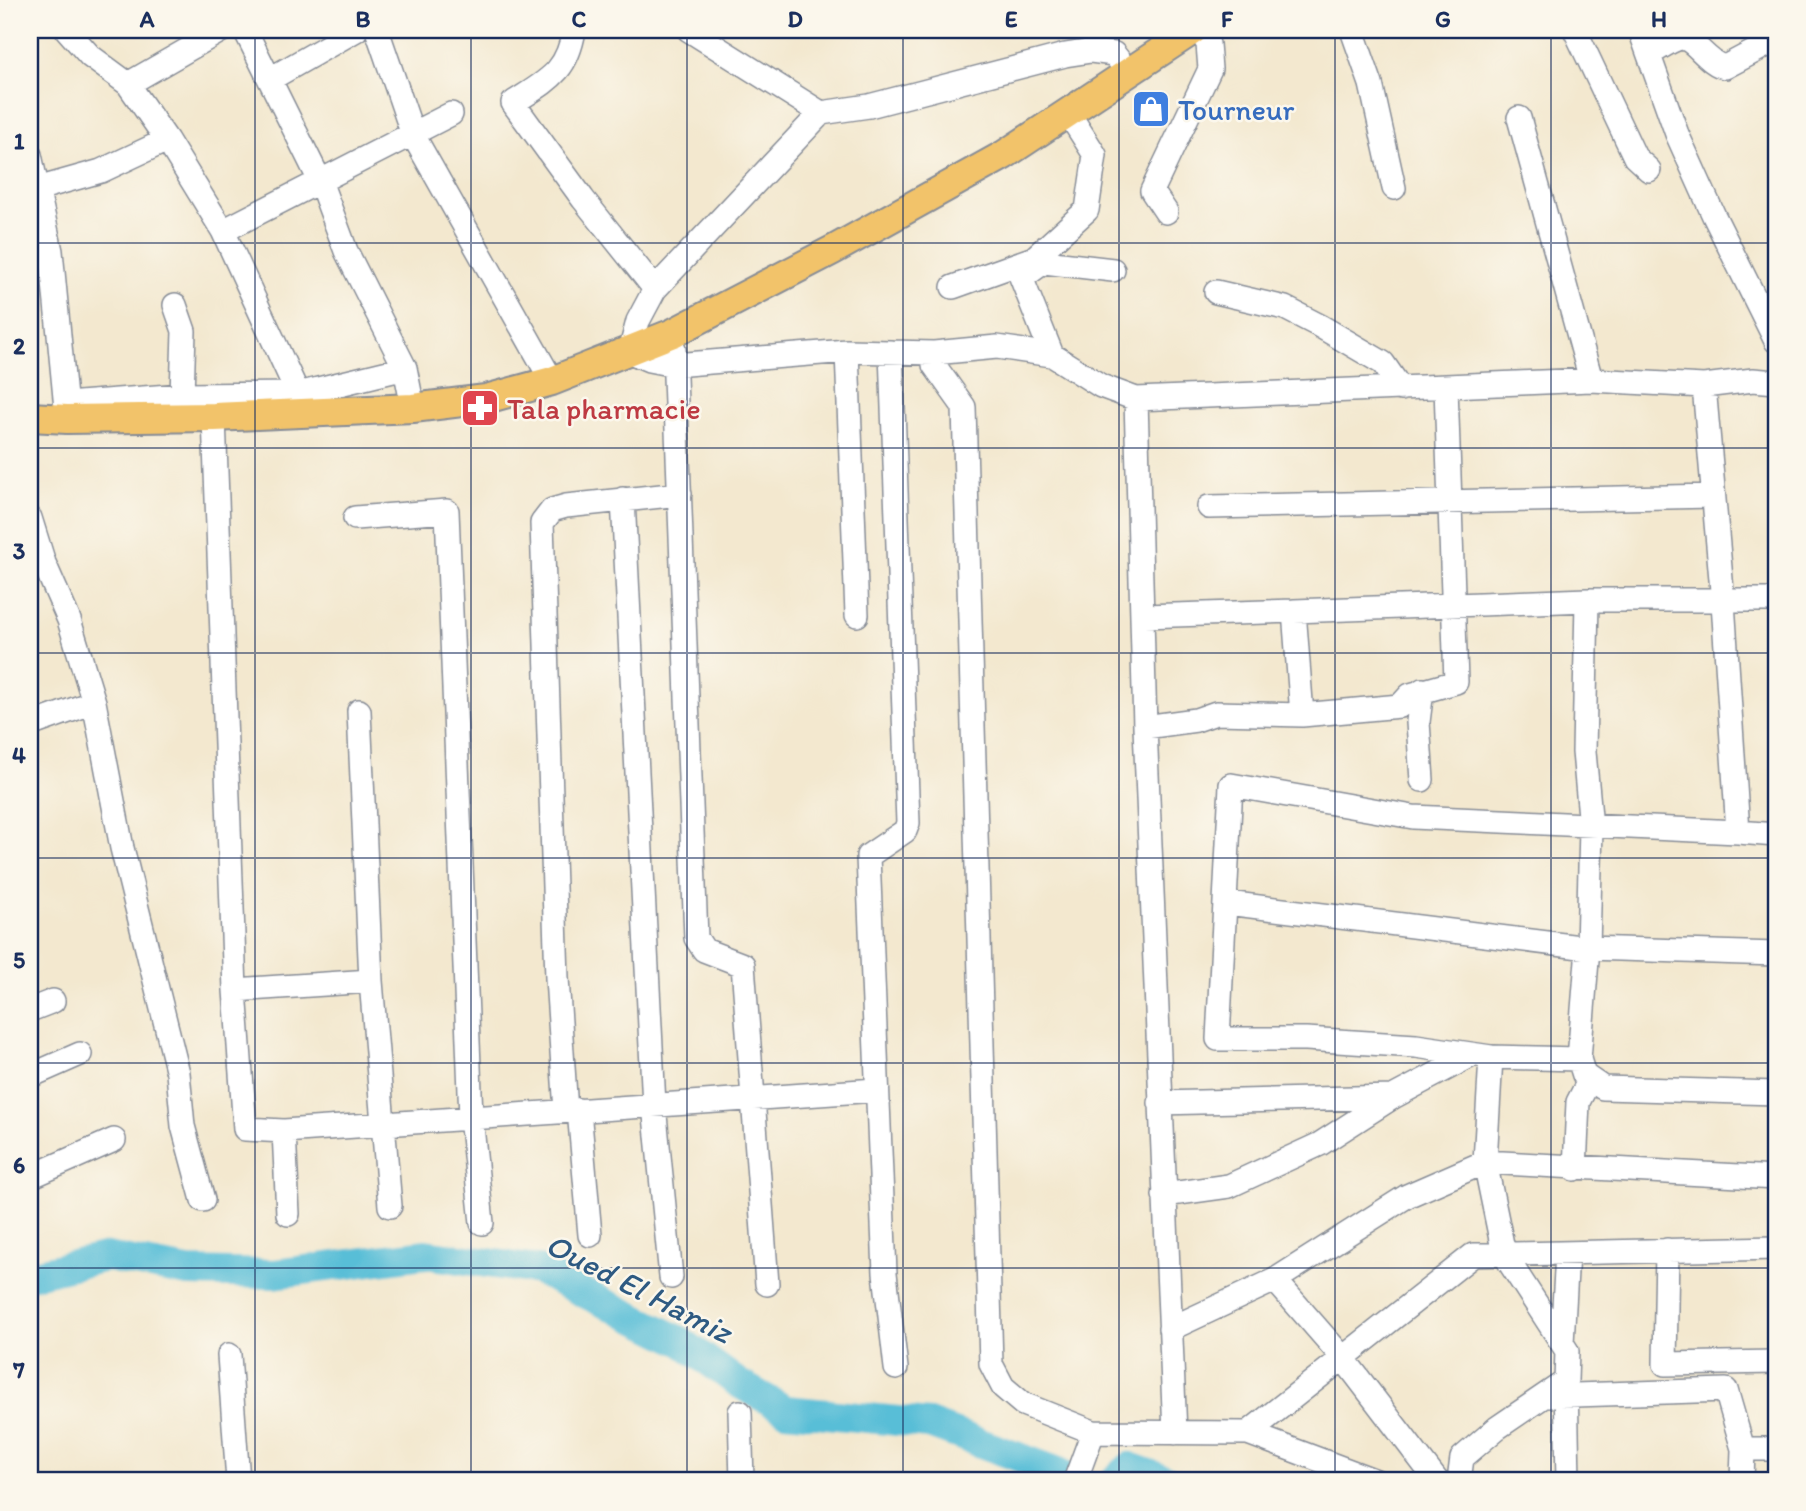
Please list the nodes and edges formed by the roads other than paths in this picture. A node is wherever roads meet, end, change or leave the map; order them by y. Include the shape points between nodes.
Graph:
1 (67, 30) edge
2 (222, 30) edge
3 (245, 30) edge
4 (356, 30) edge
5 (377, 30) edge
6 (574, 30) edge
7 (689, 30) edge
8 (1193, 30) edge
9 (1200, 30) edge
10 (1352, 30) edge
11 (1576, 30) edge
12 (1640, 30) edge
13 (1772, 42) dead end
14 (1650, 54) junction
15 (1129, 73) junction
16 (272, 78) junction
17 (128, 84) junction
18 (821, 113) junction
19 (451, 114) dead end
20 (1069, 114) junction
21 (1519, 118) dead end
22 (413, 135) junction
23 (167, 140) junction
24 (30, 155) edge
25 (1649, 170) dead end
26 (320, 181) junction
27 (1394, 188) dead end
28 (33, 190) edge
29 (1166, 212) dead end
30 (223, 231) junction
31 (1113, 271) dead end
32 (1019, 273) junction
33 (953, 287) dead end
34 (655, 289) junction
35 (1216, 292) dead end
36 (175, 305) dead end
37 (673, 333) junction
38 (1776, 341) edge
39 (847, 351) junction
40 (630, 352) junction
41 (891, 352) junction
42 (934, 353) junction
43 (1052, 355) junction
44 (674, 365) junction
45 (405, 368) junction
46 (1591, 380) junction
47 (552, 381) junction
48 (1776, 382) edge
49 (1704, 386) junction
50 (1446, 387) junction
51 (1401, 389) junction
52 (182, 395) junction
53 (1136, 399) junction
54 (304, 402) junction
55 (413, 408) junction
56 (67, 412) junction
57 (30, 417) edge
58 (214, 417) junction
59 (680, 495) junction
60 (1713, 496) junction
61 (623, 499) junction
62 (1448, 501) junction
63 (1209, 507) dead end
64 (30, 518) edge
65 (355, 518) dead end
66 (1587, 600) junction
67 (1776, 600) edge
68 (1723, 602) junction
69 (1456, 605) junction
70 (1294, 611) junction
71 (857, 615) dead end
72 (1144, 616) junction
73 (1422, 690) junction
74 (94, 702) junction
75 (359, 711) dead end
76 (1302, 715) junction
77 (30, 725) edge
78 (1145, 727) junction
79 (1422, 780) dead end
80 (1591, 827) junction
81 (1738, 832) junction
82 (1776, 835) edge
83 (1227, 903) junction
84 (1588, 948) junction
85 (1776, 954) edge
86 (371, 981) junction
87 (235, 990) junction
88 (53, 1001) dead end
89 (30, 1010) edge
90 (80, 1054) dead end
91 (1481, 1056) junction
92 (1579, 1059) junction
93 (30, 1076) edge
94 (1589, 1081) junction
95 (876, 1090) junction
96 (1776, 1093) edge
97 (1393, 1097) junction
98 (753, 1098) junction
99 (1160, 1103) junction
100 (654, 1104) junction
101 (573, 1110) junction
102 (471, 1117) junction
103 (380, 1124) junction
104 (284, 1131) junction
105 (114, 1140) dead end
106 (1485, 1162) junction
107 (1575, 1169) junction
108 (30, 1177) edge
109 (1776, 1178) edge
110 (1164, 1195) junction
111 (202, 1200) dead end
112 (390, 1206) dead end
113 (288, 1214) dead end
114 (482, 1223) dead end
115 (590, 1235) dead end
116 (1776, 1248) edge
117 (1667, 1251) junction
118 (1567, 1253) junction
119 (1504, 1254) junction
120 (671, 1277) dead end
121 (1275, 1280) junction
122 (767, 1284) dead end
123 (1170, 1329) junction
124 (1562, 1343) junction
125 (229, 1355) dead end
126 (1343, 1358) junction
127 (1776, 1362) edge
128 (896, 1368) dead end
129 (1559, 1391) junction
130 (740, 1412) dead end
131 (1093, 1432) junction
132 (1175, 1433) junction
133 (1248, 1433) junction
134 (1743, 1449) junction
135 (1776, 1449) edge
136 (238, 1481) edge
137 (742, 1481) edge
138 (1075, 1481) edge
139 (1376, 1481) edge
140 (1437, 1481) edge
141 (1459, 1481) edge
142 (1568, 1481) edge
143 (1742, 1481) edge

1 - 17 street via 90,56
2 - 17 street
3 - 16 street
4 - 16 street
5 - 22 street
6 - 34 street via 571,52 562,69 513,103
7 - 18 street
8 - 15 main road
9 - 29 street via 1208,44 1210,69 1152,191
10 - 27 street via 1371,84
11 - 25 street via 1635,157
12 - 14 street
13 - 14 street via 1725,67 1716,66 1688,39 1681,38
14 - 38 street via 1677,134
15 - 18 street via 1114,54 1091,51 869,106
15 - 20 main road
16 - 26 street
17 - 23 street
18 - 34 street
19 - 22 street
20 - 32 street via 1095,155 1087,210
20 - 37 main road via 1004,155
21 - 46 street
22 - 26 street
22 - 47 street
23 - 28 street via 101,171
23 - 30 street
24 - 28 street
26 - 30 street
26 - 45 street via 346,251
28 - 56 street via 51,251
30 - 54 street
31 - 32 street via 1044,262
32 - 33 street
32 - 43 street
34 - 40 street via 638,321
35 - 51 street via 1285,308 1320,326 1383,363
36 - 52 street via 184,331
37 - 40 main road
37 - 44 street
39 - 41 street
39 - 44 street
39 - 71 street
40 - 44 street
40 - 47 main road
41 - 42 street
41 - 95 street via 908,823 905,831 868,856
42 - 43 street via 997,347
42 - 131 street via 934,365 964,407 986,1096 989,1351 996,1376 1012,1396 1034,1410
43 - 53 street via 1101,386
44 - 59 street
45 - 54 street
45 - 55 street
46 - 49 street
46 - 50 street
47 - 55 main road via 486,399
48 - 49 street
49 - 60 street
50 - 51 street
50 - 62 street
51 - 53 street
52 - 54 street
52 - 56 street
53 - 72 street
54 - 55 main road
54 - 58 main road
56 - 57 main road
56 - 58 main road
58 - 87 street
59 - 61 street
59 - 98 street via 696,939 704,950 743,965
60 - 62 street
60 - 68 street
61 - 100 street
61 - 101 street via 552,510 542,523 557,978
62 - 63 street
62 - 69 street
64 - 74 street
65 - 102 street via 447,511
66 - 68 street
66 - 69 street
66 - 80 street via 1584,752
67 - 68 street
68 - 81 street
69 - 70 street
69 - 73 street via 1457,682
70 - 72 street
70 - 76 street
72 - 78 street
73 - 76 street via 1401,706
73 - 79 street via 1418,722
74 - 77 street
74 - 111 street via 122,848 177,1073 183,1126
75 - 86 street
76 - 78 street via 1216,713
78 - 99 street
80 - 81 street
80 - 83 street via 1413,817 1231,785
80 - 84 street
81 - 82 street
83 - 84 street
83 - 91 street via 1217,1039 1416,1046
84 - 85 street
84 - 92 street
86 - 87 street
86 - 103 street
87 - 104 street via 245,1129
88 - 89 street
90 - 93 street
91 - 92 street
91 - 97 street
91 - 106 street
92 - 94 street
94 - 96 street via 1611,1088
94 - 107 street via 1578,1102
95 - 98 street
95 - 128 street via 885,1273
97 - 99 street
97 - 110 street via 1320,1144 1229,1186
98 - 100 street
98 - 122 street
99 - 110 street
100 - 101 street
100 - 120 street
101 - 102 street
101 - 115 street
102 - 103 street
102 - 114 street
103 - 104 street
103 - 112 street
104 - 113 street
105 - 108 street
106 - 107 street
106 - 119 street
106 - 121 street via 1407,1196
107 - 109 street
110 - 123 street
116 - 117 street
117 - 118 street
117 - 127 street via 1665,1364
118 - 119 street
118 - 124 street
119 - 124 street
119 - 126 street via 1473,1255
121 - 123 street
121 - 126 street
123 - 132 street
124 - 129 street via 1567,1351
125 - 136 street
126 - 133 street
126 - 140 street
129 - 134 street via 1726,1390
129 - 141 street via 1497,1428 1462,1458
129 - 142 street
130 - 137 street
131 - 132 street
131 - 138 street
132 - 133 street
133 - 139 street
134 - 135 street
134 - 143 street

